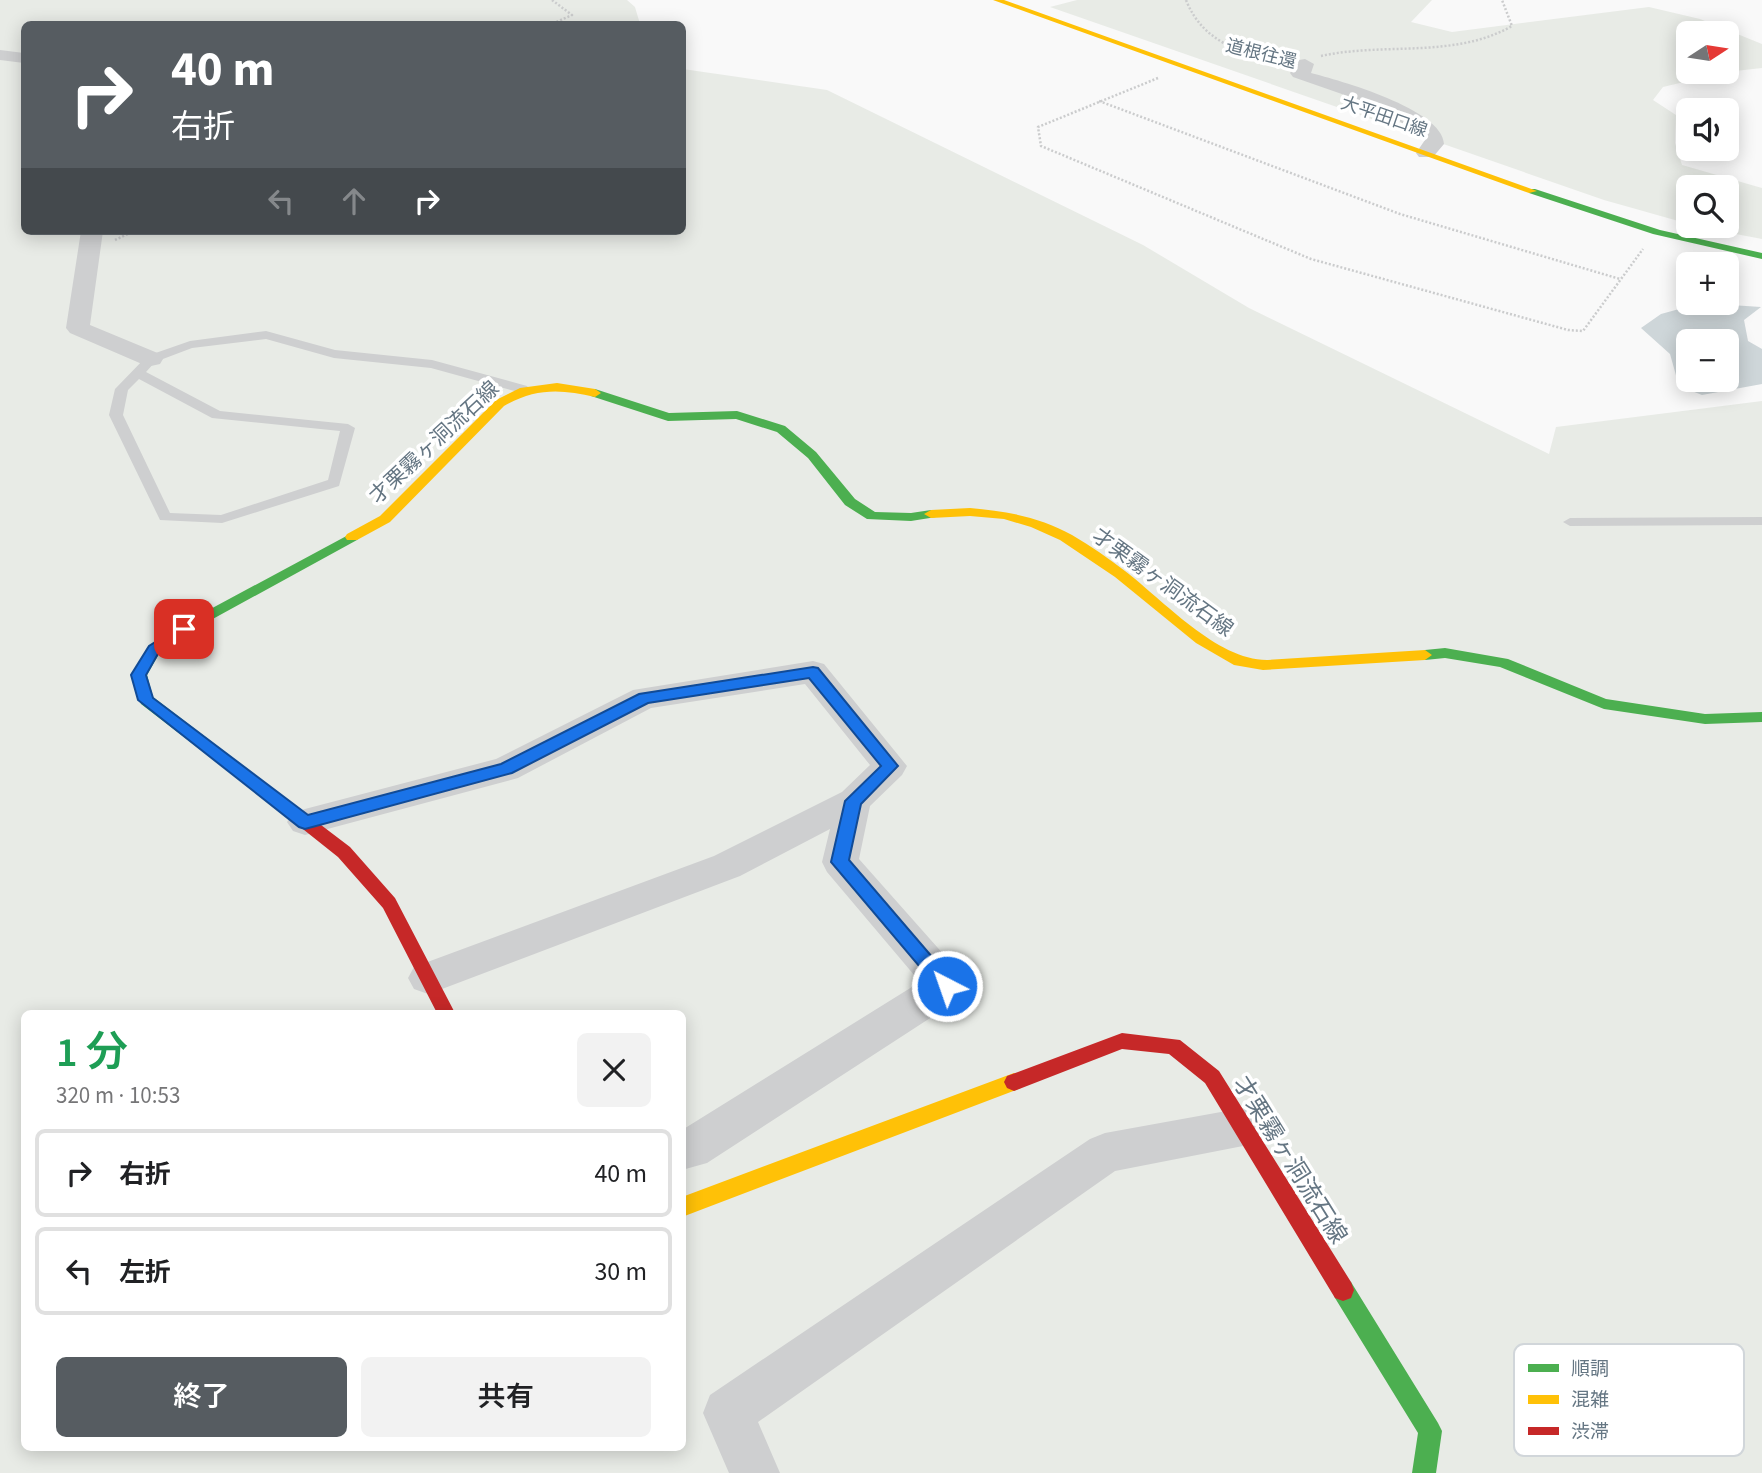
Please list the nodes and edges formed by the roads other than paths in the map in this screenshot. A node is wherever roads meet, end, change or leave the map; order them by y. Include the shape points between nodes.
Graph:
1 (997, 0) edge
2 (0, 55) edge
3 (21, 58) edge
4 (1305, 64) road end
5 (0, 68) edge
6 (21, 71) edge
7 (1426, 153) junction
8 (91, 235) edge
9 (1762, 256) edge
10 (145, 366) junction
11 (522, 389) junction
12 (1762, 521) edge
13 (1570, 522) dead end
14 (1762, 716) edge
15 (854, 801) junction
16 (305, 822) junction
17 (428, 978) junction
18 (444, 1010) edge
19 (1243, 1127) junction
20 (686, 1150) edge
21 (686, 1205) edge
22 (755, 1473) edge
23 (1424, 1473) edge

1 - 7 street, 大平田口線
2 - 3 street
4 - 7 street, 道根往還 via 1299,73 1303,76 1381,99 1401,110 1434,138
5 - 6 street
7 - 9 street, 大平田口線 via 1657,232
8 - 10 street via 78,328
10 - 10 lane via 122,389 116,415 165,517 222,519 334,483 348,428 217,415
10 - 11 lane via 190,345 266,335 334,354 432,364
11 - 14 street, 才栗霧ヶ洞流石線 via 564,386 611,396 668,417 737,415 781,429 811,455 850,502 873,516 1004,513 1052,530 1106,562 1206,644 1248,664 1445,653 1503,663 1604,704 1706,719
11 - 16 street, 才栗霧ヶ洞流石線 via 500,403 385,519 184,629 154,649 138,675 146,700
12 - 13 lane
15 - 16 street via 890,766 813,672 644,698 506,769
15 - 17 street via 727,866
15 - 20 street via 840,862 947,986
16 - 17 street, 才栗霧ヶ洞流石線 via 344,852 389,903
17 - 18 street, 才栗霧ヶ洞流石線
19 - 21 street, 才栗霧ヶ洞流石線 via 1212,1077 1173,1046 1122,1041
19 - 22 street via 1105,1153 728,1413
19 - 23 street, 才栗霧ヶ洞流石線 via 1430,1431

